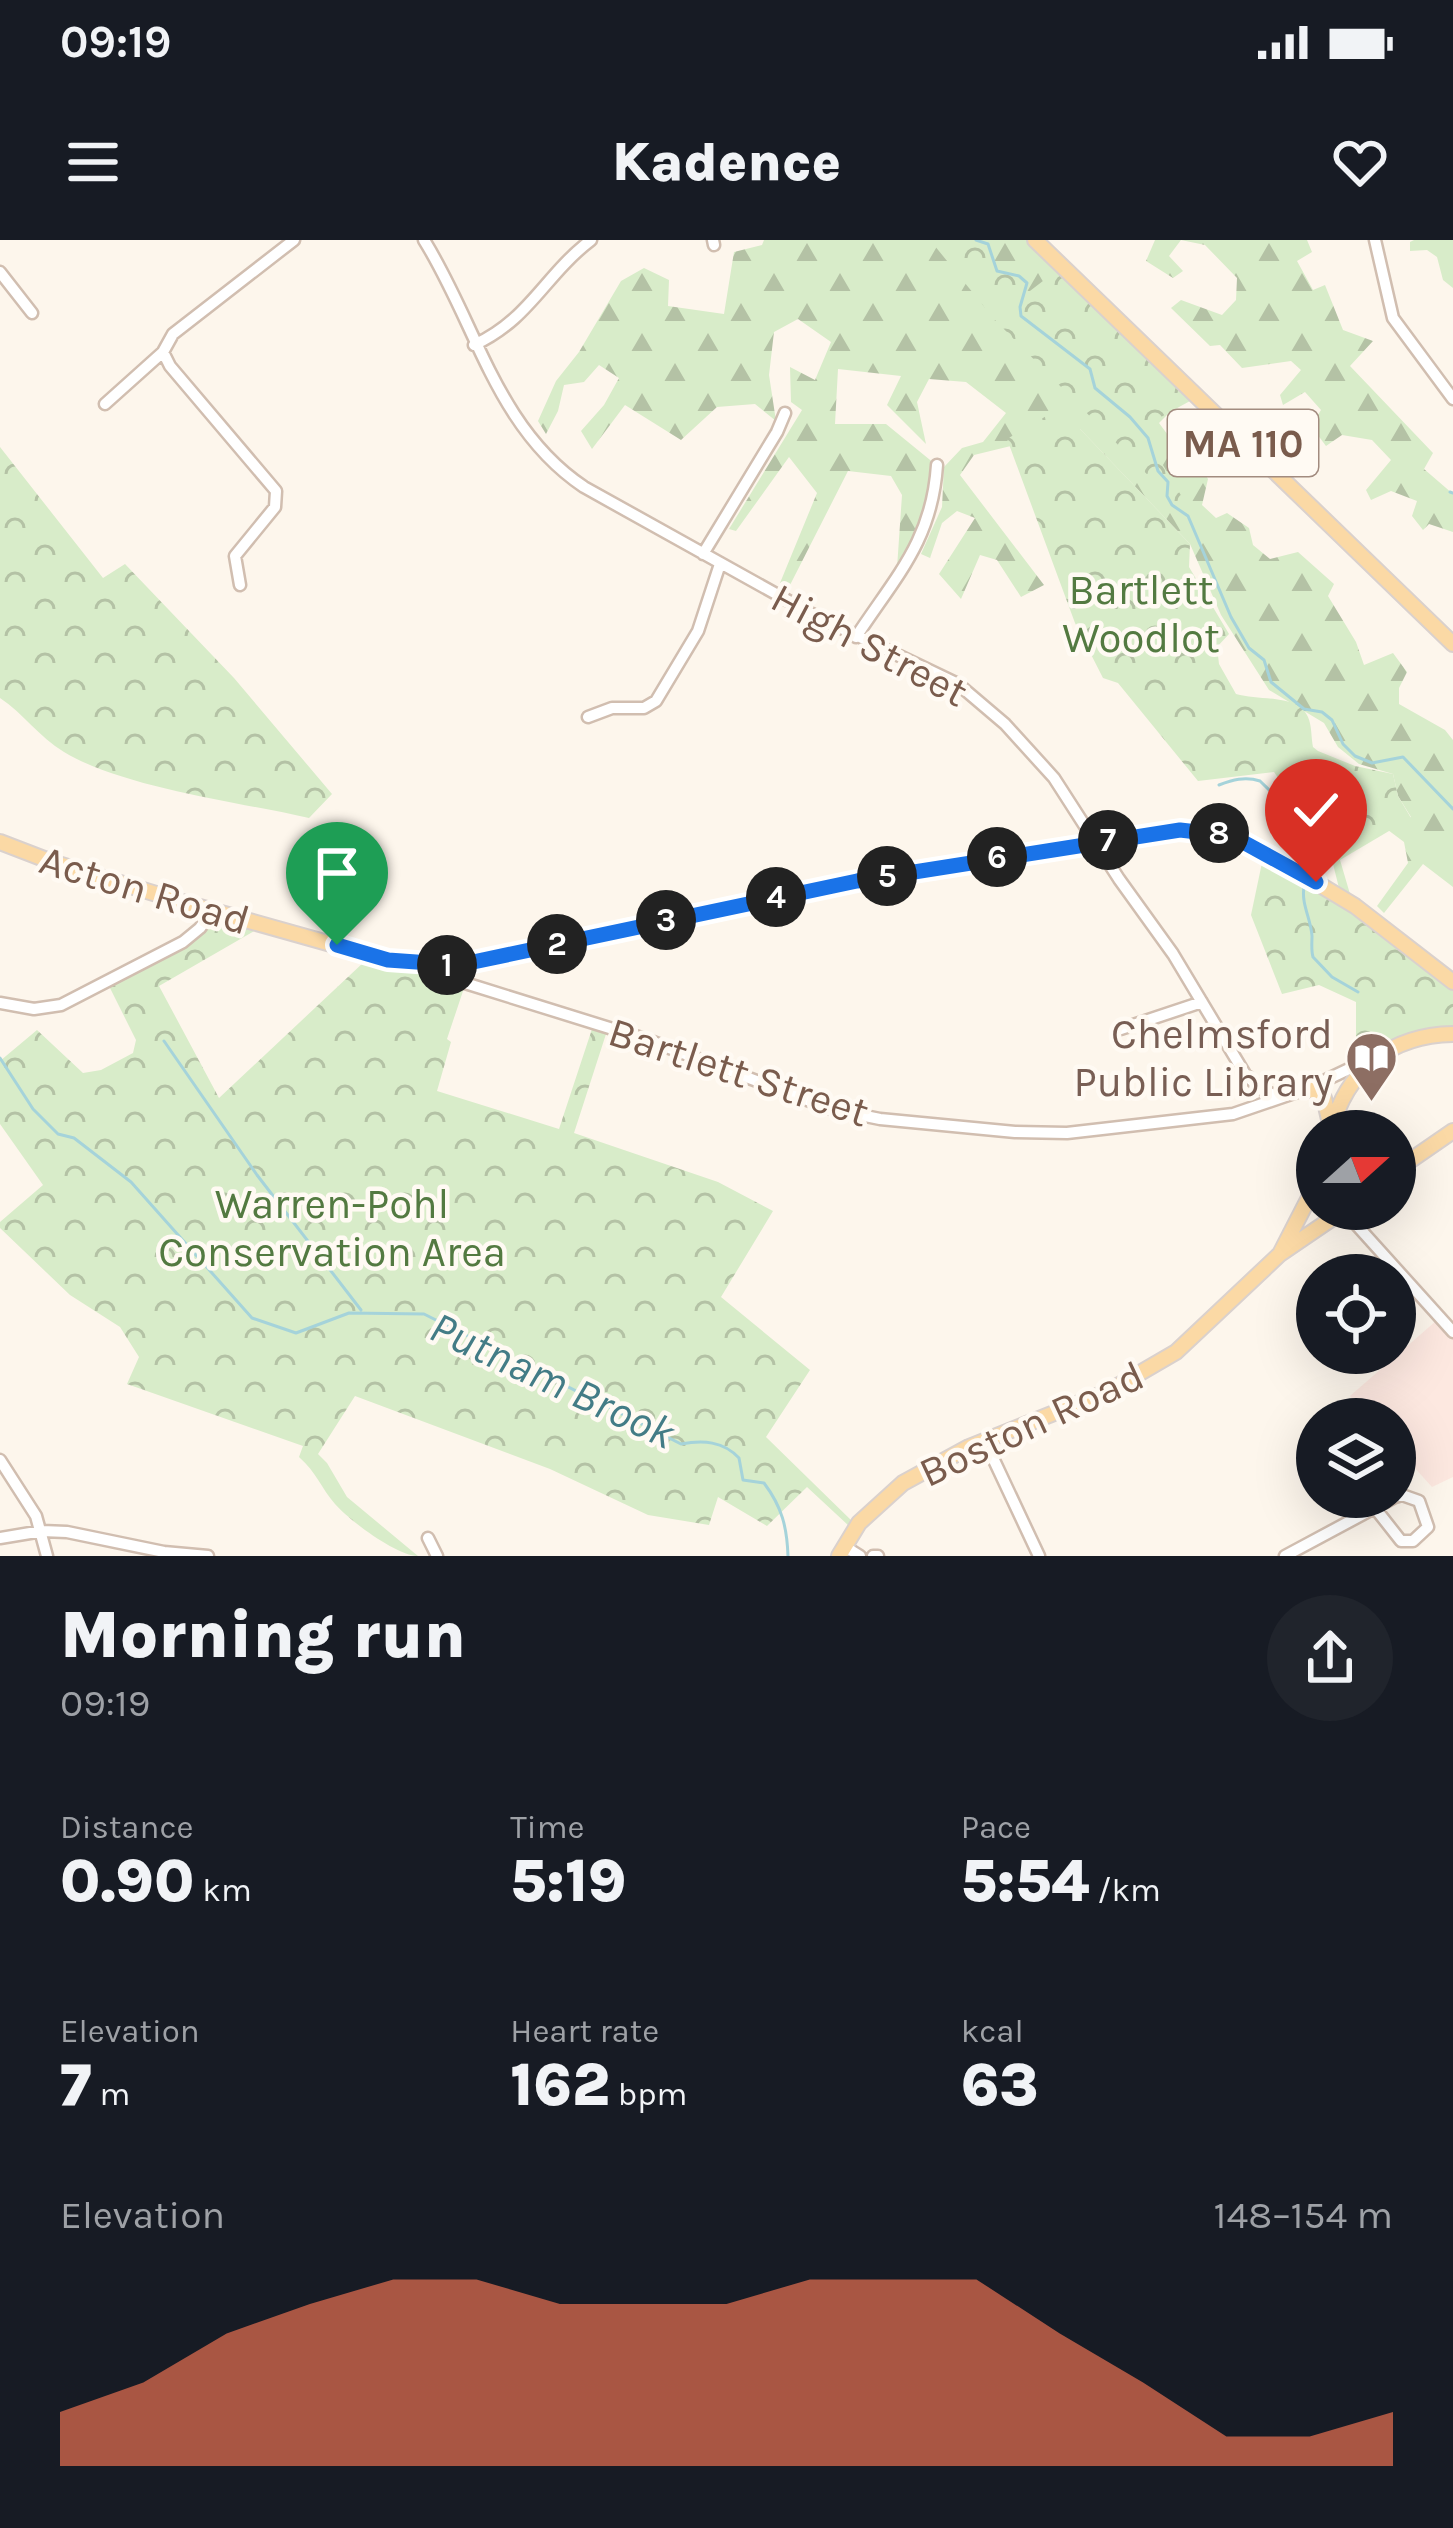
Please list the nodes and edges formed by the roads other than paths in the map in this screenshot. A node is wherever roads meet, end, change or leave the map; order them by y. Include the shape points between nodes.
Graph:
1 (294, 240) edge
2 (424, 240) edge
3 (590, 240) edge
4 (1035, 240) edge
5 (1375, 240) edge
6 (0, 272) edge
7 (32, 313) dead end
8 (474, 345) junction
9 (163, 352) junction
10 (1453, 399) edge
11 (105, 404) dead end
12 (785, 413) dead end
13 (937, 465) dead end
14 (703, 554) junction
15 (720, 563) junction
16 (240, 585) dead end
17 (856, 637) junction
18 (1453, 644) edge
19 (588, 717) dead end
20 (0, 842) edge
21 (1096, 842) junction
22 (213, 910) junction
23 (459, 965) junction
24 (1453, 982) edge
25 (1202, 1002) junction
26 (0, 1003) edge
27 (1121, 1029) dead end
28 (1453, 1034) edge
29 (1374, 1057) junction
30 (1309, 1088) junction
31 (1280, 1099) junction
32 (1327, 1110) edge
33 (1340, 1110) edge
34 (1453, 1132) edge
35 (1416, 1157) edge
36 (1296, 1223) edge
37 (1315, 1230) edge
38 (1361, 1230) edge
39 (1280, 1255) junction
40 (1453, 1332) edge
41 (985, 1441) junction
42 (0, 1460) edge
43 (1375, 1508) joint
44 (1356, 1518) edge
45 (42, 1531) junction
46 (0, 1538) edge
47 (428, 1538) dead end
48 (841, 1551) edge
49 (47, 1556) edge
50 (208, 1556) edge
51 (437, 1556) edge
52 (860, 1556) edge
53 (1039, 1556) edge
54 (1285, 1556) edge

1 - 9 street via 173,334
2 - 8 street, High Street
3 - 8 street via 512,324
4 - 18 main road, MA 110
5 - 10 street via 1393,318
6 - 7 street
8 - 14 street, High Street via 548,460
9 - 11 street
9 - 16 street via 276,491 275,507 235,556
12 - 14 street
13 - 17 street via 929,520
14 - 15 street, High Street
15 - 17 street, High Street
15 - 19 street via 698,631 656,701
17 - 21 street, High Street via 980,702 1032,750
20 - 22 main road, Acton Road
21 - 23 main road, Acton Road via 857,881
21 - 24 main road, Acton Road via 1180,830 1232,836 1354,906
21 - 25 street, High Street
22 - 23 main road, Acton Road via 388,960
22 - 26 street via 183,942 61,1005
23 - 31 street, Bartlett Street via 465,983 880,1119 1067,1133 1233,1114
25 - 27 street
25 - 31 street, High Street via 1245,1074
28 - 29 main road, Bartlett Street via 1404,1041
29 - 30 street, Bartlett Street
29 - 33 main road
30 - 31 street, Bartlett Street
30 - 32 main road
34 - 35 main road
36 - 39 main road
37 - 39 main road, Boston Road
38 - 40 street
39 - 41 main road, Boston Road via 1176,1352 1109,1391
41 - 48 main road, Boston Road via 893,1491
41 - 53 street
42 - 45 street
43 - 43 street via 1409,1495 1429,1523 1413,1541 1396,1539
44 - 54 street
45 - 46 street
45 - 49 street
45 - 50 street
47 - 51 street
48 - 52 street

